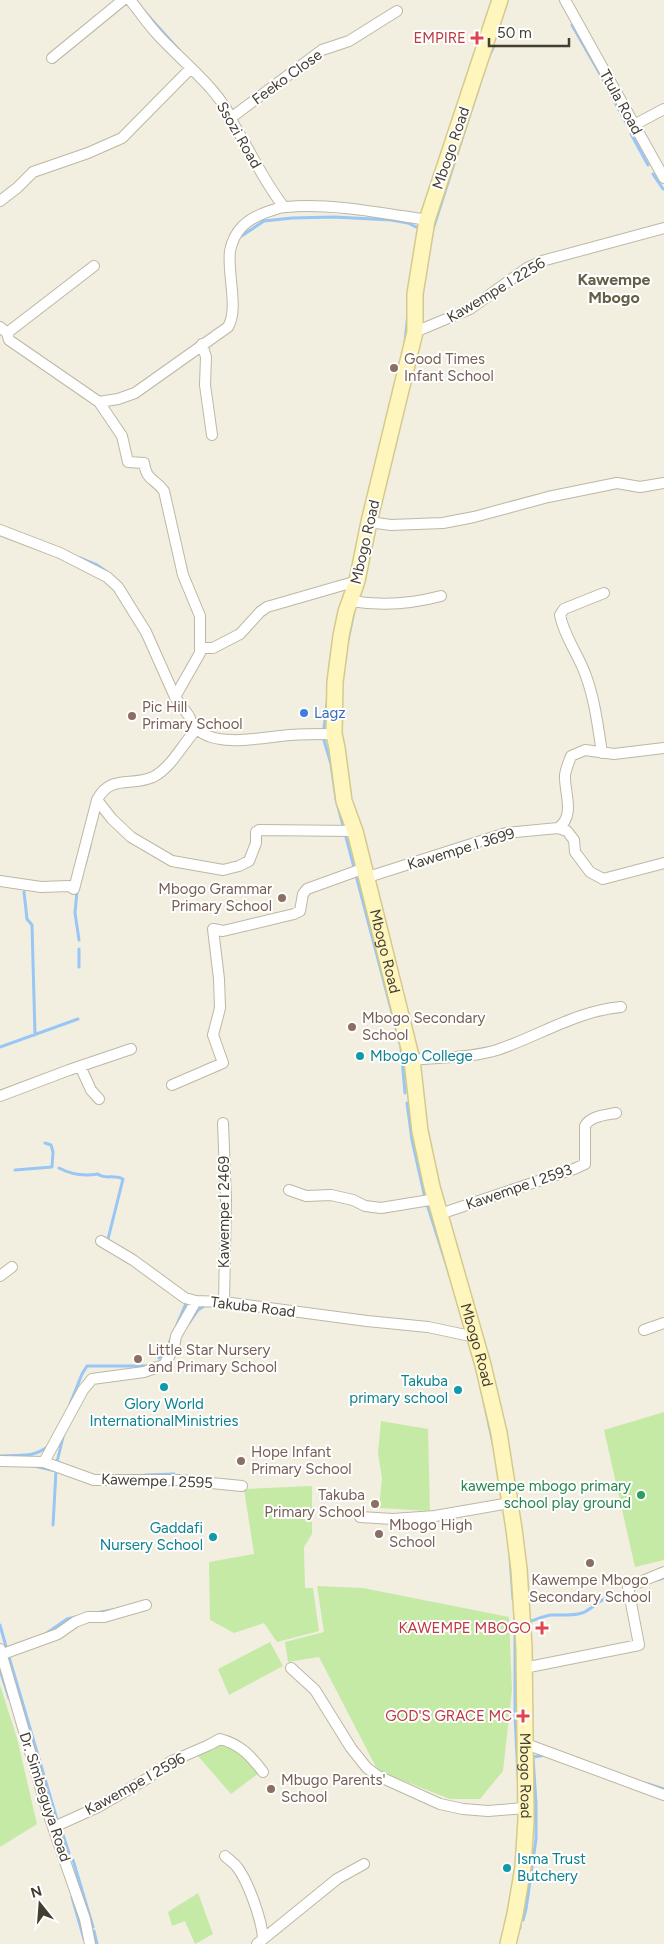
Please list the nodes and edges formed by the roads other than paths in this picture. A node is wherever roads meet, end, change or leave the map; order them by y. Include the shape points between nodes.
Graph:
1 (124, 0) edge
2 (130, 0) edge
3 (500, 0) edge
4 (565, 0) edge
5 (396, 11) dead end
6 (52, 58) dead end
7 (191, 68) junction
8 (664, 109) edge
9 (232, 116) junction
10 (634, 125) junction
11 (664, 178) edge
12 (0, 201) edge
13 (284, 207) junction
14 (427, 220) junction
15 (664, 228) edge
16 (94, 266) dead end
17 (415, 332) junction
18 (4, 336) edge
19 (202, 344) junction
20 (99, 402) junction
21 (212, 435) dead end
22 (664, 484) edge
23 (369, 522) junction
24 (0, 530) edge
25 (357, 581) junction
26 (604, 593) dead end
27 (441, 596) dead end
28 (354, 602) junction
29 (200, 648) junction
30 (175, 697) junction
31 (195, 731) junction
32 (334, 734) junction
33 (664, 748) edge
34 (602, 753) junction
35 (98, 800) junction
36 (558, 828) junction
37 (355, 831) junction
38 (664, 863) edge
39 (365, 873) junction
40 (0, 881) edge
41 (621, 1008) dead end
42 (131, 1049) dead end
43 (412, 1060) junction
44 (80, 1066) junction
45 (172, 1085) dead end
46 (0, 1096) edge
47 (99, 1099) dead end
48 (616, 1113) dead end
49 (223, 1123) dead end
50 (290, 1190) dead end
51 (438, 1207) junction
52 (101, 1242) dead end
53 (12, 1267) dead end
54 (0, 1276) edge
55 (196, 1301) junction
56 (224, 1302) junction
57 (664, 1323) edge
58 (644, 1330) dead end
59 (476, 1337) junction
60 (0, 1461) edge
61 (44, 1462) junction
62 (242, 1486) dead end
63 (510, 1503) junction
64 (360, 1517) dead end
65 (664, 1572) edge
66 (146, 1606) dead end
67 (0, 1653) edge
68 (291, 1668) dead end
69 (524, 1668) junction
70 (526, 1744) junction
71 (263, 1772) dead end
72 (664, 1795) edge
73 (525, 1808) junction
74 (54, 1827) junction
75 (225, 1856) dead end
76 (364, 1864) dead end
77 (260, 1941) edge
78 (90, 1944) edge
79 (508, 1944) edge

1 - 6 street
2 - 7 street, Ssozi Road via 156,34
3 - 14 street, Mbogo Road
4 - 10 street, Ttula Road
5 - 9 street, Feeko Close via 349,41 322,50
7 - 9 street, Ssozi Road via 202,77
7 - 12 street via 122,138 33,172
8 - 10 street
9 - 13 street, Ssozi Road via 272,192
10 - 11 street, Ttula Road
13 - 14 street via 331,207
13 - 19 street via 250,219 239,229 230,252 232,320
14 - 17 street, Mbogo Road via 415,294
15 - 17 street, Kawempe I 2256 via 542,261 470,309
16 - 18 street
17 - 23 street, Mbogo Road
18 - 20 street
19 - 20 street via 135,393
19 - 21 street via 206,356
20 - 29 street via 122,436 128,462 144,463 148,477 164,491 183,575 200,616
22 - 23 street via 640,487 617,483 443,523 391,526
23 - 25 street, Mbogo Road
24 - 30 street via 60,553 107,577 118,587 146,632
25 - 28 street, Mbogo Road
25 - 29 street via 267,607 240,634 213,648
26 - 34 street via 564,609 560,615 566,636 586,676 595,707
27 - 28 street via 384,605
28 - 32 street, Mbogo Road via 346,612 338,658
29 - 30 street
30 - 31 street
31 - 32 street via 233,740
31 - 35 street via 157,774 144,780 115,783 106,788
32 - 37 street, Mbogo Road via 344,801
33 - 34 street
34 - 36 street via 585,750 571,756 565,773 568,814
35 - 37 street via 130,837 163,857 178,863 223,870 249,861 259,830
35 - 40 street via 74,889
36 - 38 street via 567,831 574,840 575,852 590,872 603,879
36 - 39 street, Kawempe I 3699 via 506,833
37 - 39 street, Mbogo Road
39 - 43 street, Mbogo Road
39 - 45 street, Kawempe I 3699 via 307,889 300,911 294,914 224,931 213,929 220,1008 213,1035 222,1064
41 - 43 street via 601,1009 484,1053
42 - 44 street
43 - 51 street, Mbogo Road via 420,1131
44 - 46 street
44 - 47 street
48 - 51 street, Kawempe I 2593 via 586,1122 585,1164
49 - 56 street, Kawempe I 2469 via 226,1200
50 - 51 street via 306,1196 331,1196 380,1208
51 - 59 street, Mbogo Road
52 - 55 street via 185,1298
53 - 54 street
55 - 56 street, Takuba Road
55 - 61 street, Takuba Road via 164,1365 144,1372 92,1379
56 - 59 street, Takuba Road via 428,1327
57 - 58 street
59 - 63 street, Mbogo Road via 499,1434
60 - 61 street
61 - 62 street, Kawempe I 2595 via 94,1480 180,1480
63 - 64 street via 435,1516
63 - 69 street, Mbogo Road via 519,1569
65 - 69 street via 628,1587 639,1645
66 - 67 street via 104,1617 88,1617 58,1634
67 - 74 street, Dr. Simbeguya Road
68 - 73 street via 315,1690 351,1748 378,1776 440,1804 488,1811
69 - 70 street, Mbogo Road
70 - 72 street
70 - 73 street, Mbogo Road
71 - 74 street, Kawempe I 2596 via 249,1753 230,1741 220,1739 170,1762 98,1807
73 - 79 street, Mbogo Road via 523,1867
74 - 78 street, Dr. Simbeguya Road via 86,1919
75 - 77 street via 237,1867 246,1884 262,1924
76 - 77 street via 337,1879

